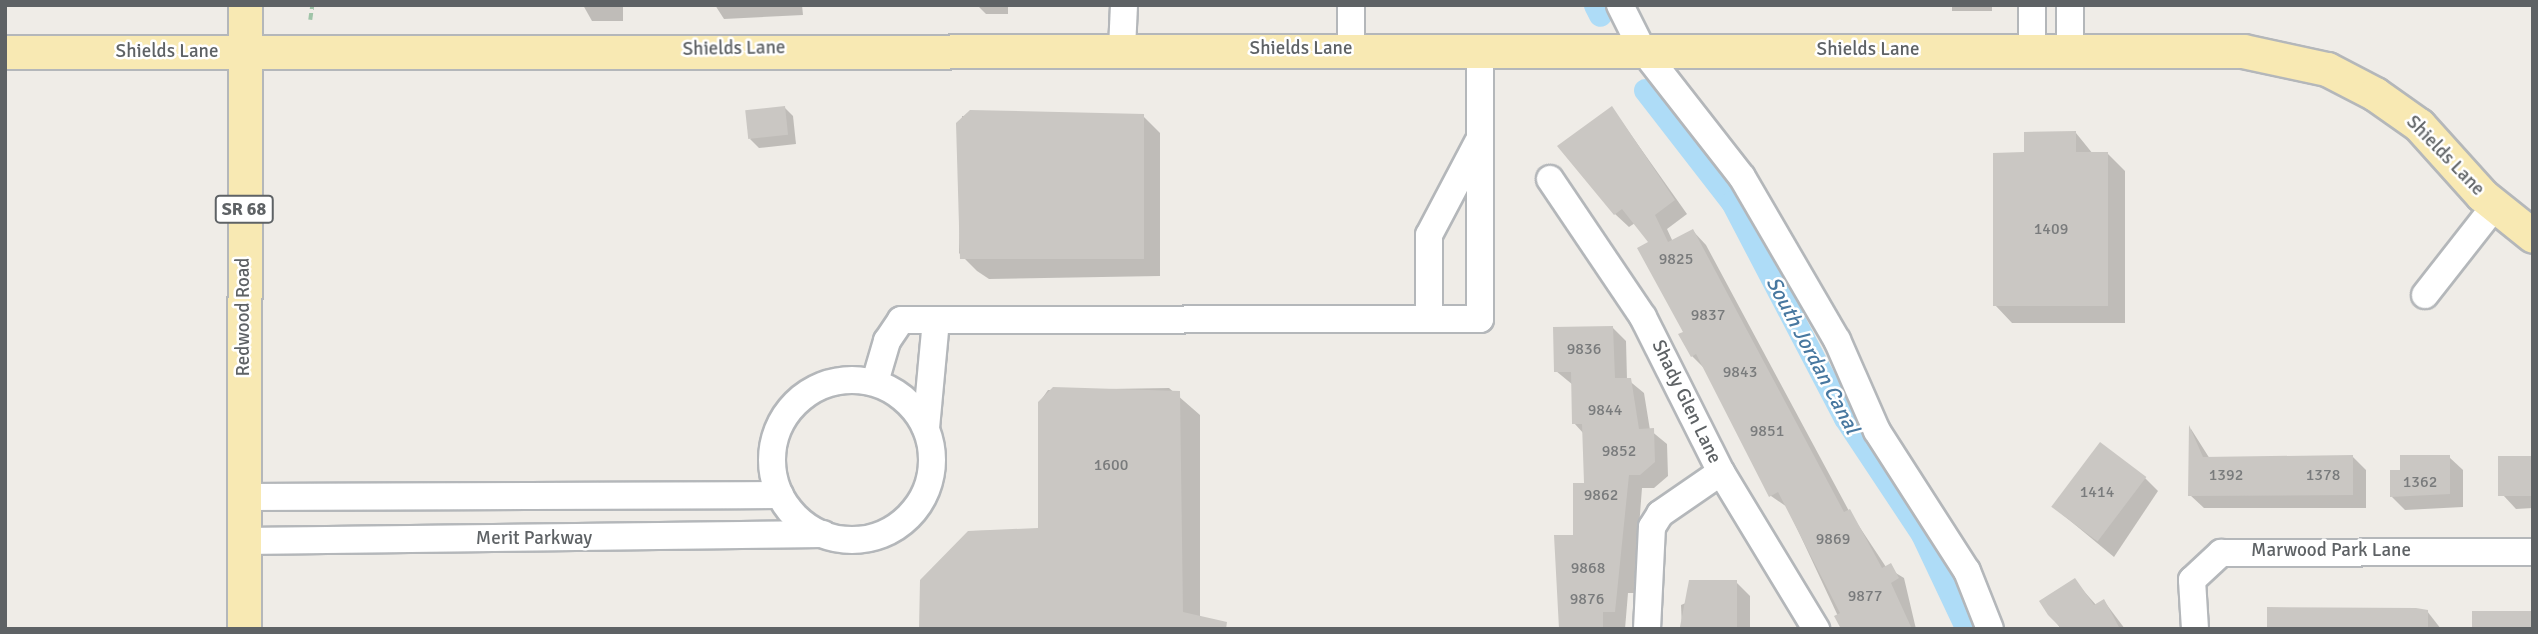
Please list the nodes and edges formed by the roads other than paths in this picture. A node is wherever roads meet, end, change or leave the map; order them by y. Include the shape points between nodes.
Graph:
1 (245, 5) edge
2 (1124, 5) edge
3 (1351, 5) edge
4 (1620, 5) edge
5 (2032, 5) edge
6 (2070, 5) edge
7 (1480, 48) junction
8 (1122, 49) junction
9 (1351, 49) junction
10 (1642, 50) junction
11 (2032, 50) junction
12 (2070, 50) junction
13 (5, 52) edge
14 (245, 52) junction
15 (1480, 138) junction
16 (1550, 179) dead end
17 (2494, 207) junction
18 (2533, 236) edge
19 (2424, 295) dead end
20 (1429, 319) junction
21 (936, 320) junction
22 (875, 383) junction
23 (926, 428) junction
24 (1721, 472) junction
25 (780, 495) junction
26 (644, 496) junction
27 (244, 497) junction
28 (824, 534) junction
29 (640, 538) junction
30 (244, 541) junction
31 (2533, 552) edge
32 (244, 629) edge
33 (1647, 629) edge
34 (1816, 629) edge
35 (1990, 629) edge
36 (2195, 629) edge

1 - 14 main road, Redwood Road / SR 68
2 - 8 street
3 - 9 street
4 - 10 street
5 - 11 street
6 - 12 street
7 - 9 main road, Shields Lane
7 - 10 main road, Shields Lane
7 - 15 street
8 - 9 main road, Shields Lane
8 - 14 main road, Shields Lane
10 - 11 main road, Shields Lane
10 - 35 street via 1742,177 1838,340 1877,431 1967,571
11 - 12 main road, Shields Lane
12 - 17 main road, Shields Lane via 2243,51 2327,69 2419,125
13 - 14 main road, Shields Lane
14 - 27 main road, Redwood Road / SR 68
15 - 20 street via 1429,235
15 - 20 street via 1480,319
16 - 24 street, Shady Glen Lane via 1643,317
17 - 18 main road, Shields Lane
17 - 19 street
20 - 21 street
21 - 22 street via 901,320 887,341
21 - 23 street, Merit Parkway
22 - 23 street via 905,400
22 - 25 street via 829,383 791,408 772,450
23 - 28 street, Merit Parkway via 930,482 906,519 867,538
24 - 33 street via 1672,504 1652,527
24 - 34 street, Shady Glen Lane
25 - 26 street
25 - 28 street, Merit Parkway via 798,519
26 - 27 street
26 - 29 street
27 - 30 main road, Redwood Road / SR 68
28 - 29 street, Merit Parkway
29 - 30 street, Merit Parkway
30 - 32 main road, Redwood Road / SR 68
31 - 36 street, Marwood Park Lane via 2221,553 2192,580

